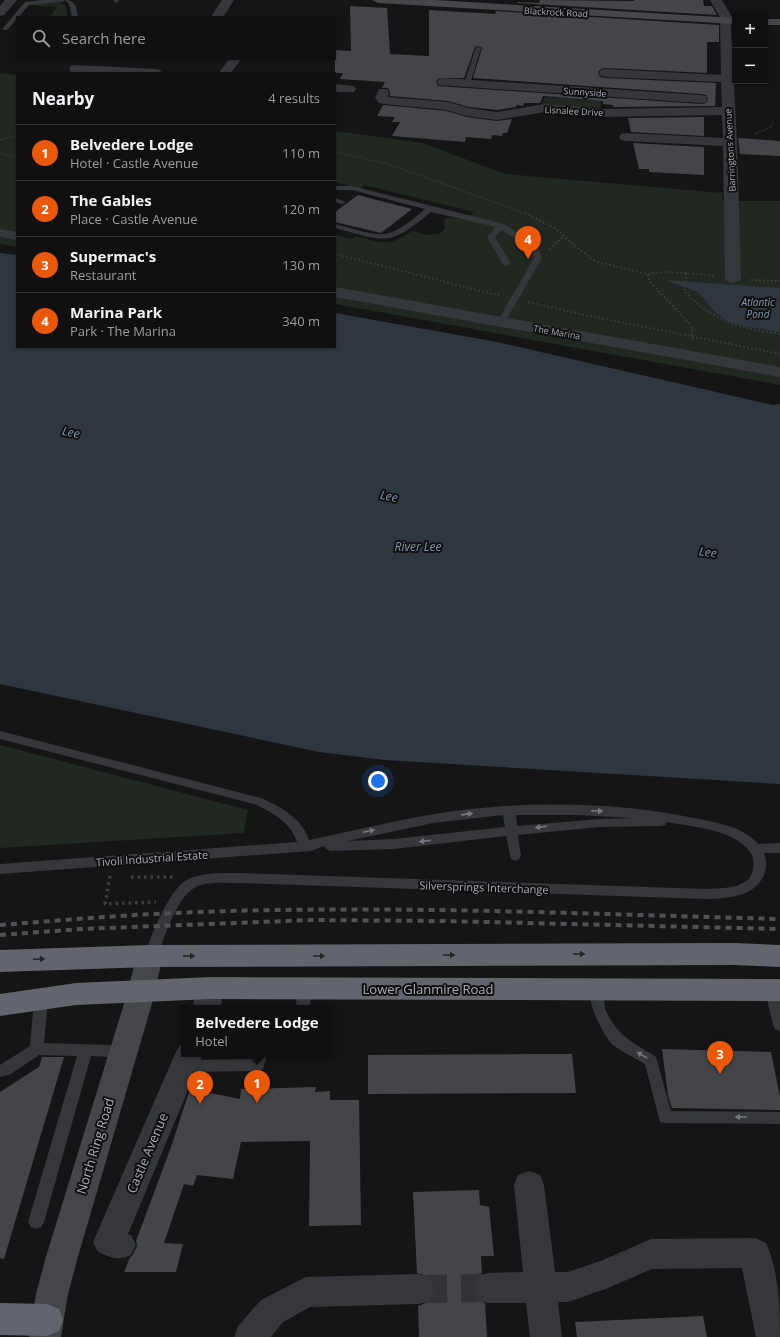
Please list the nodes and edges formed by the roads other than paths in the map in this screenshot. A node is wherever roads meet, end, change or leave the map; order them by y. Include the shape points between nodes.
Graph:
1 (11, 0) edge
2 (62, 0) edge
3 (68, 0) edge
4 (228, 0) edge
5 (378, 0) edge
6 (716, 0) edge
7 (498, 4) edge
8 (0, 13) edge
9 (75, 16) edge
10 (217, 16) edge
11 (731, 21) edge
12 (768, 22) edge
13 (780, 22) edge
14 (5, 29) dead end
15 (478, 48) dead end
16 (109, 60) edge
17 (234, 60) edge
18 (75, 69) dead end
19 (102, 70) junction
20 (138, 72) edge
21 (226, 72) edge
22 (605, 73) dead end
23 (726, 79) junction
24 (443, 82) dead end
25 (467, 84) junction
26 (336, 88) edge
27 (350, 89) dead end
28 (383, 92) dead end
29 (728, 106) junction
30 (626, 137) dead end
31 (730, 142) junction
32 (336, 188) edge
33 (430, 209) junction
34 (336, 226) edge
35 (501, 226) junction
36 (0, 233) edge
37 (16, 236) edge
38 (507, 264) dead end
39 (733, 278) dead end
40 (336, 292) edge
41 (501, 322) junction
42 (780, 372) edge
43 (0, 735) edge
44 (509, 810) junction
45 (692, 822) junction
46 (512, 831) junction
47 (304, 846) junction
48 (780, 848) edge
49 (756, 849) junction
50 (515, 856) dead end
51 (0, 869) edge
52 (150, 956) junction
53 (780, 956) edge
54 (0, 961) edge
55 (596, 990) junction
56 (776, 990) edge
57 (0, 993) edge
58 (76, 994) junction
59 (208, 998) edge
60 (303, 998) edge
61 (41, 1000) junction
62 (0, 1005) edge
63 (780, 1025) edge
64 (37, 1049) junction
65 (86, 1050) junction
66 (110, 1051) dead end
67 (259, 1057) edge
68 (186, 1060) edge
69 (0, 1071) edge
70 (780, 1118) edge
71 (529, 1185) dead end
72 (36, 1222) dead end
73 (120, 1245) dead end
74 (540, 1287) junction
75 (488, 1288) tunnel mouth
76 (419, 1289) tunnel mouth
77 (0, 1319) edge
78 (46, 1328) edge
79 (250, 1337) edge
80 (546, 1337) edge
81 (772, 1337) edge

1 - 8 street
2 - 14 lane via 27,3
3 - 9 lane via 72,3
4 - 10 street
5 - 7 street, Blackrock Road
6 - 11 street
7 - 11 street, Blackrock Road
11 - 23 street, Barringtons Avenue via 725,26
12 - 13 street
15 - 25 lane
16 - 19 street
17 - 21 street
18 - 19 street
19 - 20 street
22 - 23 street, Sunnyside
23 - 29 street, Barringtons Avenue
24 - 25 street, Sunnyside
25 - 29 street, Sunnyside
26 - 27 street
28 - 29 street, Lisnalee Drive via 381,98 388,101 448,106 467,112 497,116 545,108 601,113 658,113
29 - 31 street, Barringtons Avenue
30 - 31 street
31 - 39 street, Barringtons Avenue
32 - 33 lane via 352,188
33 - 34 lane via 398,233 387,237
33 - 35 lane
35 - 38 lane via 491,237
35 - 41 lane via 534,248 538,258
36 - 37 street
40 - 41 street, The Marina
41 - 42 street, The Marina
43 - 47 lane via 257,801 280,812 297,827
44 -> 45 lane via 605,811
44 - 46 lane
47 -> 44 lane via 428,820
45 -> 46 lane via 600,823
45 - 49 lane via 738,834
46 -> 47 lane via 394,844
46 - 50 lane
47 - 51 lane, Tivoli Industrial Estate
48 - 49 lane
49 - 52 lane, Silversprings Interchange via 760,868 750,885 740,890 706,894 239,878 205,880 191,884 178,897
52 -> 53 highway
54 -> 52 highway
52 - 78 street, North Ring Road via 61,1260
55 - 56 highway, Lower Glanmire Road
55 - 60 highway, Lower Glanmire Road
70 -> 55 lane via 665,1117 651,1061 617,1040 599,1011
56 - 63 lane
57 - 58 highway, Lower Glanmire Road via 41,990
58 - 59 highway, Lower Glanmire Road
58 - 61 highway, Lower Glanmire Road
59 - 60 highway, Lower Glanmire Road
61 - 62 highway, Lower Glanmire Road
61 - 64 lane
64 - 65 lane
64 - 69 lane via 6,1070
65 - 66 lane
65 - 72 lane
67 - 68 lane via 258,1065
68 - 73 street, Castle Avenue via 109,1242
71 - 74 street
74 - 75 street
74 - 80 street
74 - 81 street via 568,1287 651,1254 755,1253
76 - 79 street via 306,1292 272,1311
77 - 78 highway

